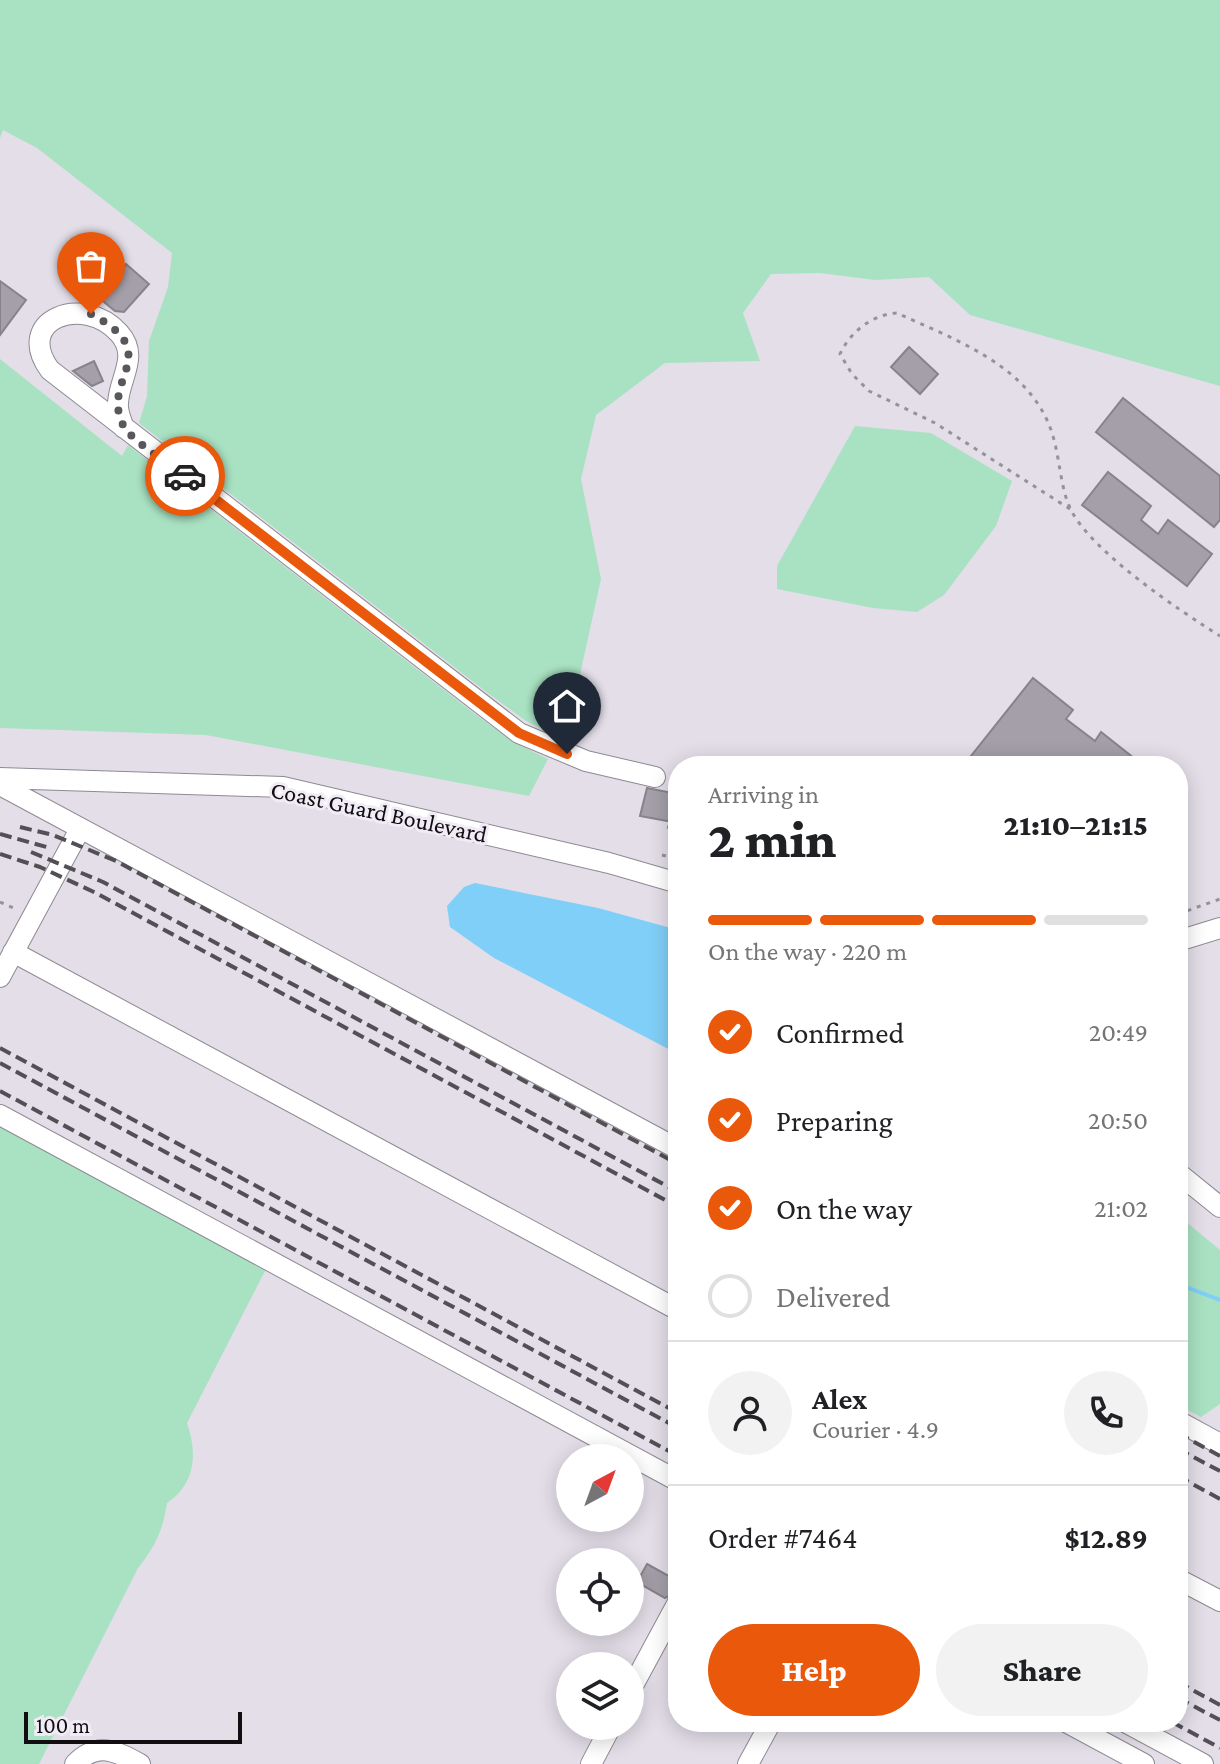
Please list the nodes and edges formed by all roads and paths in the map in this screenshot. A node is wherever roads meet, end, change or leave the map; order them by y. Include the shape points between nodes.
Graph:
1 (124, 428) junction
2 (1070, 509) junction
3 (1220, 636) edge
4 (655, 777) dead end
5 (0, 778) edge
6 (0, 785) edge
7 (80, 829) junction
8 (668, 862) edge
9 (659, 865) junction
10 (668, 873) edge
11 (1220, 899) edge
12 (1188, 910) edge
13 (1220, 928) edge
14 (1188, 938) edge
15 (13, 952) junction
16 (0, 977) edge
17 (0, 1115) edge
18 (668, 1144) edge
19 (1188, 1181) edge
20 (1220, 1207) edge
21 (668, 1305) edge
22 (1188, 1426) edge
23 (1220, 1444) edge
24 (668, 1476) edge
25 (1188, 1584) edge
26 (1220, 1601) edge
27 (668, 1621) edge
28 (644, 1665) edge
29 (766, 1732) edge
30 (1085, 1732) edge
31 (1144, 1732) edge
32 (604, 1740) edge
33 (75, 1764) edge
34 (140, 1764) edge
35 (591, 1764) edge
36 (748, 1764) edge
37 (1144, 1764) edge
38 (1203, 1764) edge

1 - 1 street via 43,360 39,344 54,316 71,311 91,314 119,332 129,361 117,402
1 - 4 street via 519,733 586,761
2 - 2 path via 1052,430 1037,405 992,358 897,313 882,313 844,344 840,354 869,391 935,423
2 - 3 path via 1111,554 1170,604
5 - 9 street, Coast Guard Boulevard via 283,787
6 - 7 street
7 - 15 street
7 - 18 street
8 - 9 path
9 - 10 street, Coast Guard Boulevard
11 - 12 path
13 - 14 street
15 - 16 street
15 - 21 street
17 - 24 street
19 - 20 street
22 - 23 street
25 - 26 street
27 - 28 street
29 - 36 street
30 - 37 street
31 - 38 street
32 - 35 street
33 - 34 street via 101,1749

